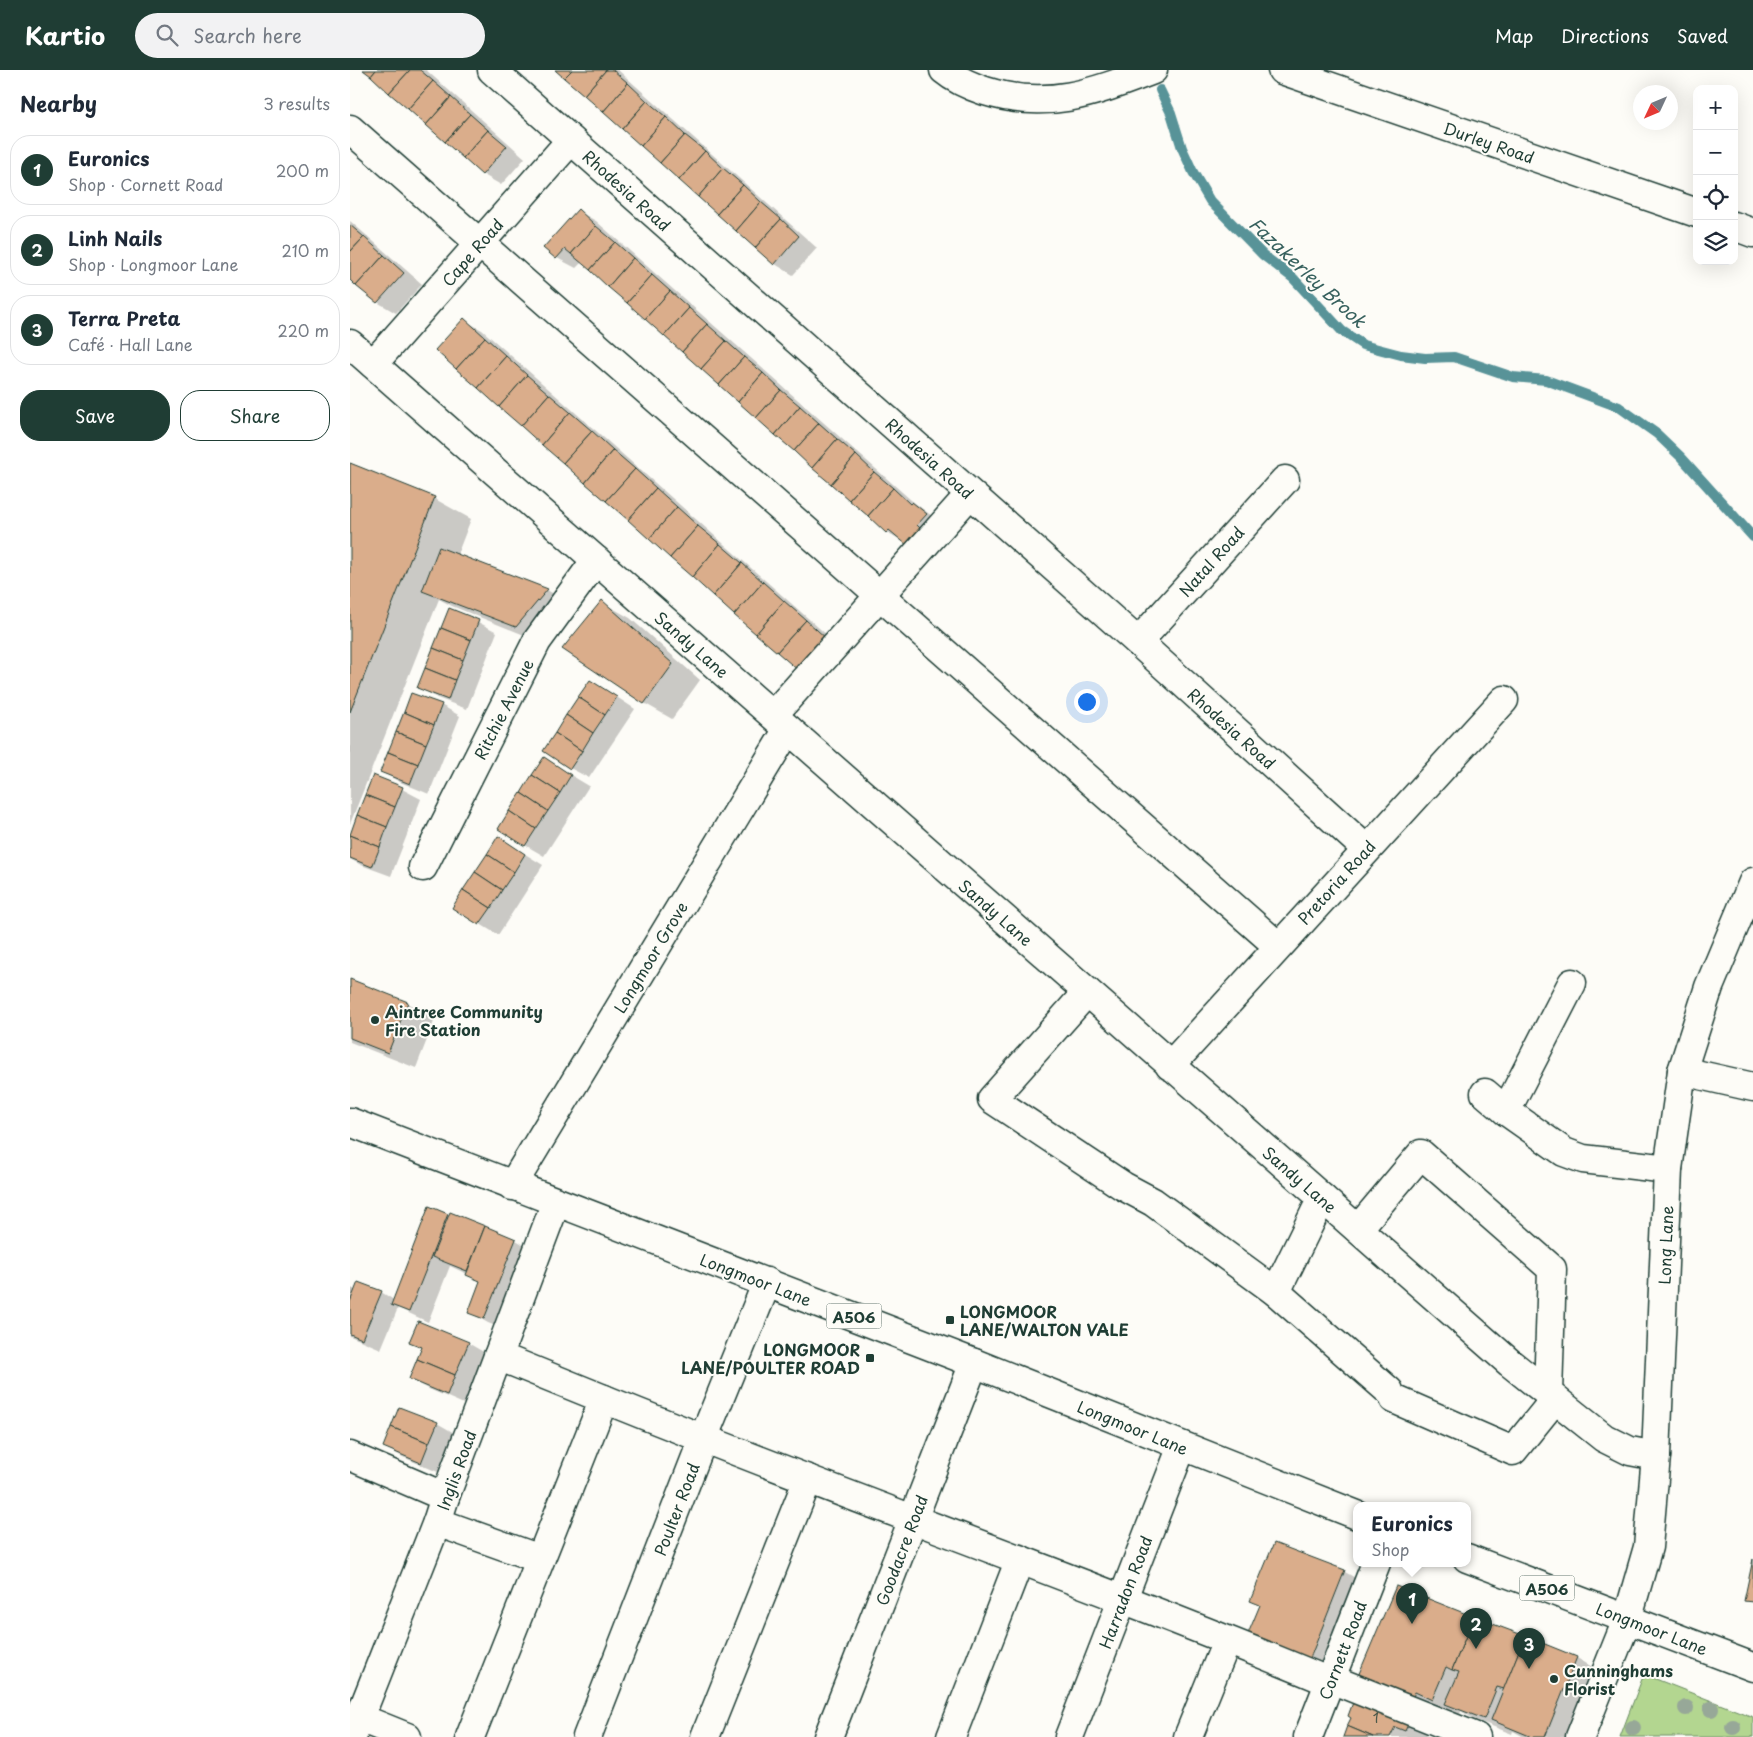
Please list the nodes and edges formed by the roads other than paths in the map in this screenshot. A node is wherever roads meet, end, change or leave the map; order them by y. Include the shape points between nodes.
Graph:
1 (492, 70) edge
2 (944, 70) edge
3 (1153, 70) edge
4 (1282, 70) edge
5 (350, 129) edge
6 (571, 140) junction
7 (1693, 212) edge
8 (1738, 227) edge
9 (1753, 232) edge
10 (480, 244) junction
11 (350, 344) edge
12 (373, 364) junction
13 (1285, 480) dead end
14 (970, 494) junction
15 (596, 560) junction
16 (880, 596) junction
17 (1138, 642) junction
18 (1504, 700) dead end
19 (781, 722) junction
20 (1366, 849) junction
21 (423, 867) dead end
22 (1751, 892) edge
23 (1278, 946) junction
24 (1572, 983) dead end
25 (1087, 992) junction
26 (1170, 1066) junction
27 (1682, 1071) junction
28 (1753, 1087) edge
29 (1485, 1093) dead end
30 (1506, 1111) junction
31 (350, 1122) edge
32 (1668, 1169) junction
33 (512, 1186) junction
34 (1322, 1198) junction
35 (556, 1202) junction
36 (1358, 1229) junction
37 (767, 1282) junction
38 (1276, 1292) junction
39 (498, 1356) junction
40 (974, 1363) junction
41 (1552, 1396) junction
42 (604, 1399) junction
43 (703, 1439) junction
44 (1182, 1446) junction
45 (350, 1456) edge
46 (1656, 1456) junction
47 (808, 1479) junction
48 (445, 1497) junction
49 (1353, 1513) edge
50 (914, 1519) junction
51 (437, 1522) junction
52 (540, 1558) junction
53 (1020, 1559) junction
54 (1471, 1560) edge
55 (1374, 1567) edge
56 (1122, 1599) junction
57 (1627, 1620) junction
58 (1227, 1641) junction
59 (1753, 1667) edge
60 (1331, 1681) junction
61 (361, 1682) edge
62 (356, 1728) edge
63 (1428, 1728) edge
64 (407, 1737) edge
65 (470, 1737) edge
66 (587, 1737) edge
67 (705, 1737) edge
68 (828, 1737) edge
69 (951, 1737) edge
70 (1069, 1737) edge
71 (1188, 1737) edge
72 (1308, 1737) edge
73 (1476, 1737) edge
74 (1580, 1737) edge

1 - 6 street, Rhodesia Road
2 - 3 street via 951,76 996,94 1042,100 1086,94
4 - 7 street, Durley Road
5 - 10 street
6 - 10 street, Cape Road
6 - 14 street, Rhodesia Road
8 - 9 street
10 - 12 street, Cape Road
10 - 16 street
11 - 12 street, Sandy Lane
12 - 15 street, Sandy Lane
13 - 17 street, Natal Road
14 - 16 street, Longmoor Grove
14 - 17 street, Rhodesia Road
15 - 19 street, Sandy Lane
15 - 21 street, Ritchie Avenue via 537,641
16 - 19 street, Longmoor Grove
16 - 23 street
17 - 20 street, Rhodesia Road
18 - 20 street, Pretoria Road
19 - 25 street, Sandy Lane
19 - 33 street, Longmoor Grove
20 - 23 street, Pretoria Road
22 - 27 street, Long Lane via 1709,987
23 - 26 street, Pretoria Road
24 - 30 street
25 - 26 street, Sandy Lane
25 - 38 street via 992,1099 1123,1186 1153,1202
26 - 34 street, Sandy Lane
27 - 28 street
27 - 32 street, Long Lane
29 - 30 street
30 - 32 street via 1564,1152 1583,1159
31 - 33 street, Longmoor Lane / A506
32 - 46 street, Long Lane
33 - 35 street, Longmoor Lane / A506
34 - 36 street, Sandy Lane
34 - 38 street
35 - 37 street, Longmoor Lane / A506
35 - 39 street, Inglis Road
36 - 41 street, Sandy Lane
36 - 41 street via 1421,1154 1552,1268
37 - 40 street, Longmoor Lane / A506
37 - 43 street, Poulter Road
38 - 41 street via 1391,1395 1513,1451
39 - 42 street
39 - 48 street, Inglis Road
40 - 44 street, Longmoor Lane / A506
40 - 50 street, Goodacre Road
41 - 46 street, Sandy Lane via 1604,1438 1630,1451
42 - 43 street
42 - 52 street
43 - 47 street
43 - 66 street, Poulter Road
44 - 49 street, Longmoor Lane / A506
44 - 56 street, Harradon Road
45 - 48 street
46 - 57 street, Long Lane via 1648,1547
47 - 50 street
47 - 67 street
48 - 51 street, Inglis Road
50 - 53 street
50 - 68 street, Goodacre Road
51 - 52 street
51 - 61 street, Inglis Road
52 - 65 street
53 - 56 street
53 - 69 street
54 - 57 street, Longmoor Lane / A506
55 - 60 street, Cornett Road
56 - 58 street
56 - 70 street, Harradon Road
57 - 59 street, Longmoor Lane / A506
57 - 74 street, Long Lane
58 - 60 street
58 - 71 street
60 - 63 street
60 - 72 street, Cornett Road
61 - 62 street, Inglis Road
62 - 64 street
63 - 73 street

